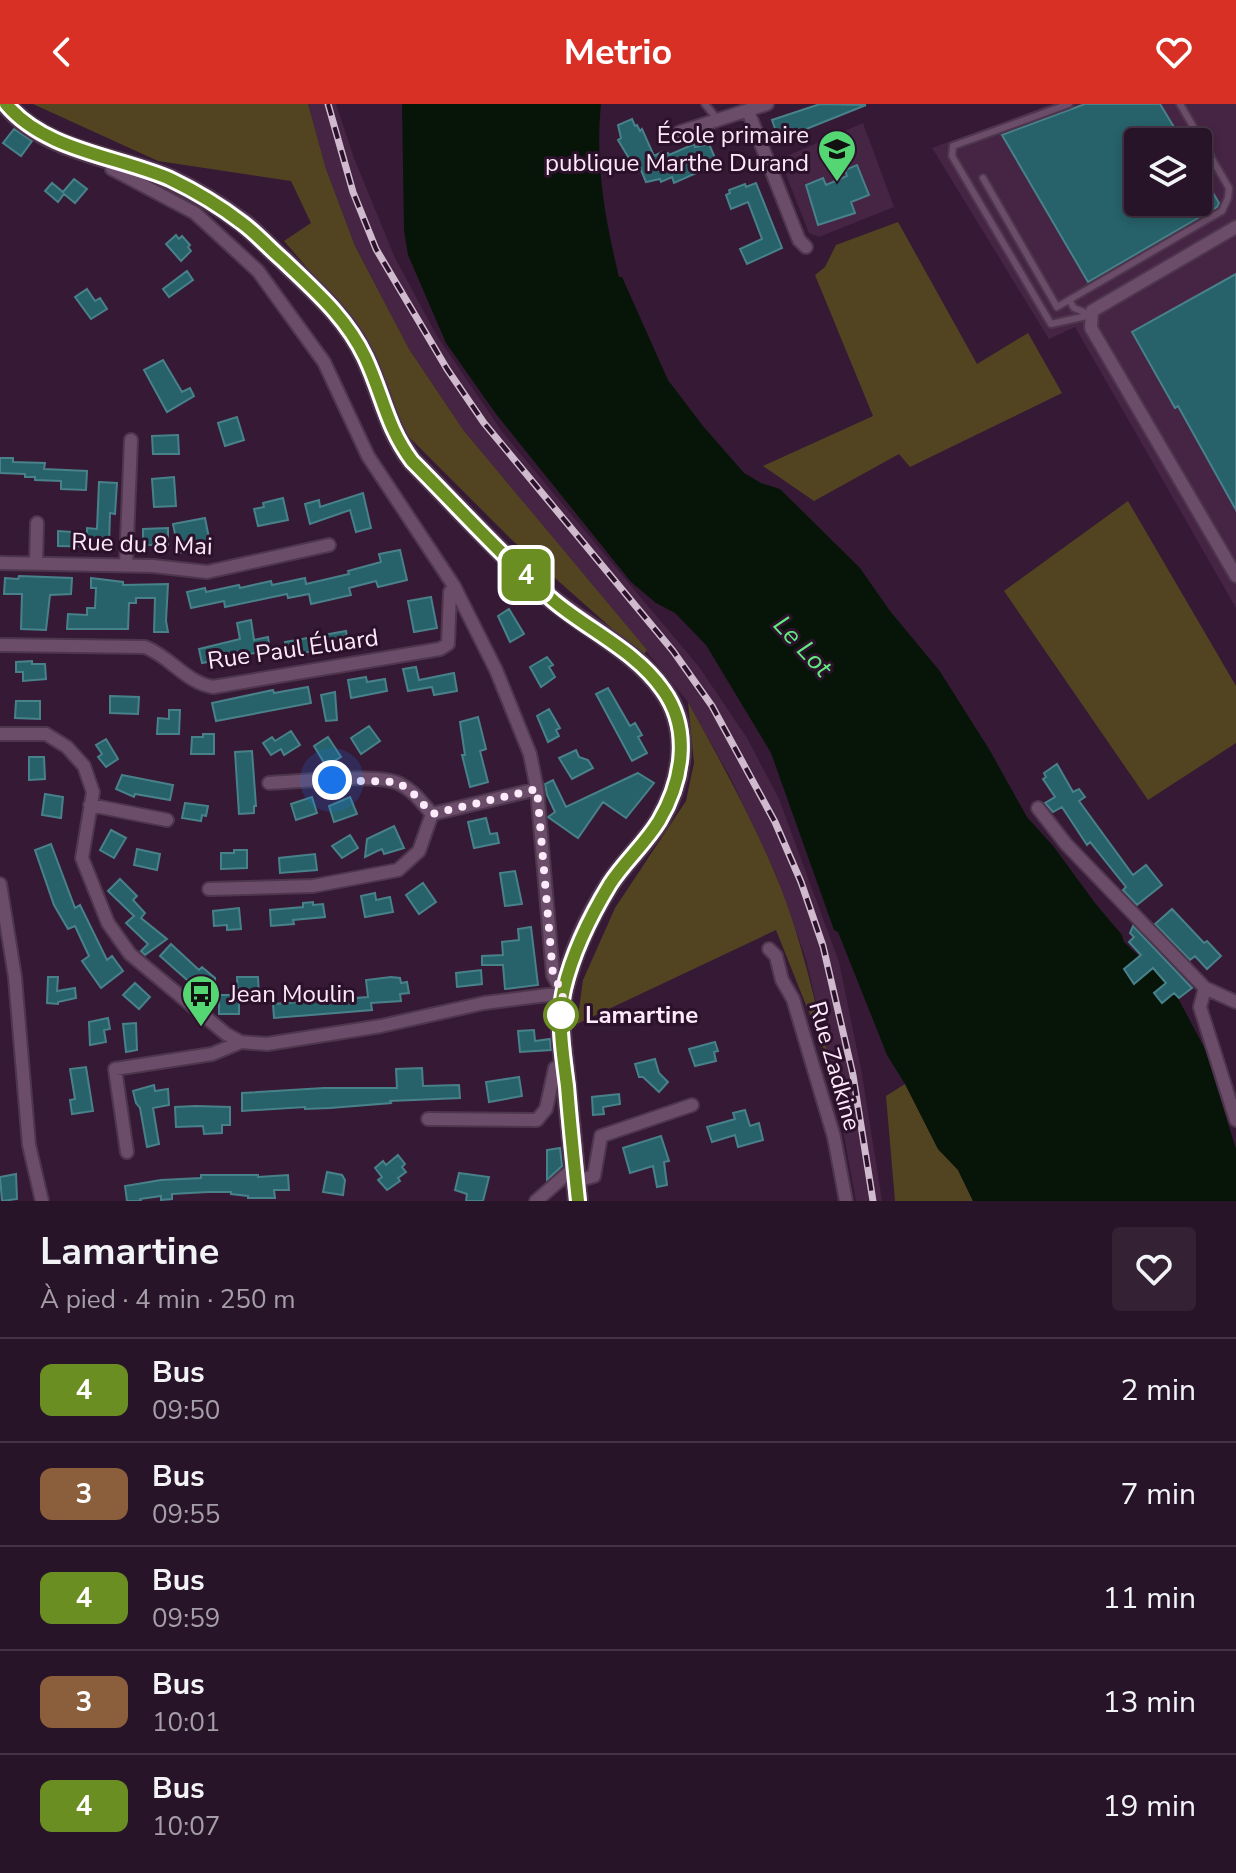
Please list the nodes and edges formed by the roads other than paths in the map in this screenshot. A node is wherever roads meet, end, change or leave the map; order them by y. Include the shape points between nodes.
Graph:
1 (6, 104) edge
2 (705, 104) edge
3 (767, 104) edge
4 (1069, 104) edge
5 (1180, 104) edge
6 (748, 111) junction
7 (719, 121) junction
8 (680, 132) dead end
9 (114, 160) junction
10 (983, 178) dead end
11 (1236, 227) edge
12 (806, 247) dead end
13 (1069, 300) junction
14 (1091, 315) junction
15 (131, 440) dead end
16 (37, 523) dead end
17 (329, 545) dead end
18 (0, 563) edge
19 (36, 564) junction
20 (126, 565) junction
21 (1236, 576) edge
22 (454, 586) junction
23 (0, 645) edge
24 (0, 734) edge
25 (269, 783) dead end
26 (537, 789) junction
27 (90, 805) junction
28 (1038, 808) dead end
29 (432, 814) junction
30 (167, 820) dead end
31 (0, 884) edge
32 (209, 889) dead end
33 (769, 949) dead end
34 (1205, 988) junction
35 (563, 993) junction
36 (1236, 1002) edge
37 (241, 1042) junction
38 (564, 1064) junction
39 (692, 1105) dead end
40 (428, 1119) dead end
41 (1236, 1120) edge
42 (127, 1152) dead end
43 (575, 1174) junction
44 (42, 1201) edge
45 (536, 1201) edge
46 (578, 1201) edge
47 (846, 1201) edge

1 - 9 main road via 33,127
2 - 7 lane
3 - 6 street
4 - 14 lane via 953,146 952,156 1051,324
5 - 13 lane via 1229,188 1222,211
6 - 7 street
6 - 12 street
7 - 8 street
9 - 22 street via 112,169 195,213 258,271 324,362 368,456
9 - 35 main road via 169,179 218,206 333,308 366,358 396,439 412,461 540,590 645,671 674,709 681,737 675,788 658,823 596,908
10 - 13 lane via 1057,307
11 - 14 street
13 - 14 lane
14 - 21 street via 1091,328
15 - 20 street
16 - 19 street
17 - 20 street, Rue du 8 Mai via 207,572
18 - 19 street, Rue du 8 Mai
19 - 20 street, Rue du 8 Mai
22 - 23 street, Rue Paul Éluard via 448,644 440,649 213,687 201,685 145,647
22 - 26 street via 496,670 530,754
24 - 27 street via 46,734 67,747 84,766 93,792
25 - 29 street via 397,782
26 - 29 street
26 - 35 street via 553,975
27 - 30 street
27 - 37 street via 82,858 108,923 130,954
28 - 34 street
29 - 32 street via 419,851 398,870 313,886
31 - 44 street via 15,977 29,1145
33 - 47 street, Rue Zadkine via 793,999 834,1137
34 - 36 street
34 - 41 street via 1200,1007
35 - 37 street via 267,1044
35 - 38 main road
37 - 42 street via 212,1054 115,1069
38 - 40 street via 555,1068 546,1109 537,1120
38 - 43 main road
39 - 43 street via 601,1136 594,1176
43 - 45 street
43 - 46 main road

